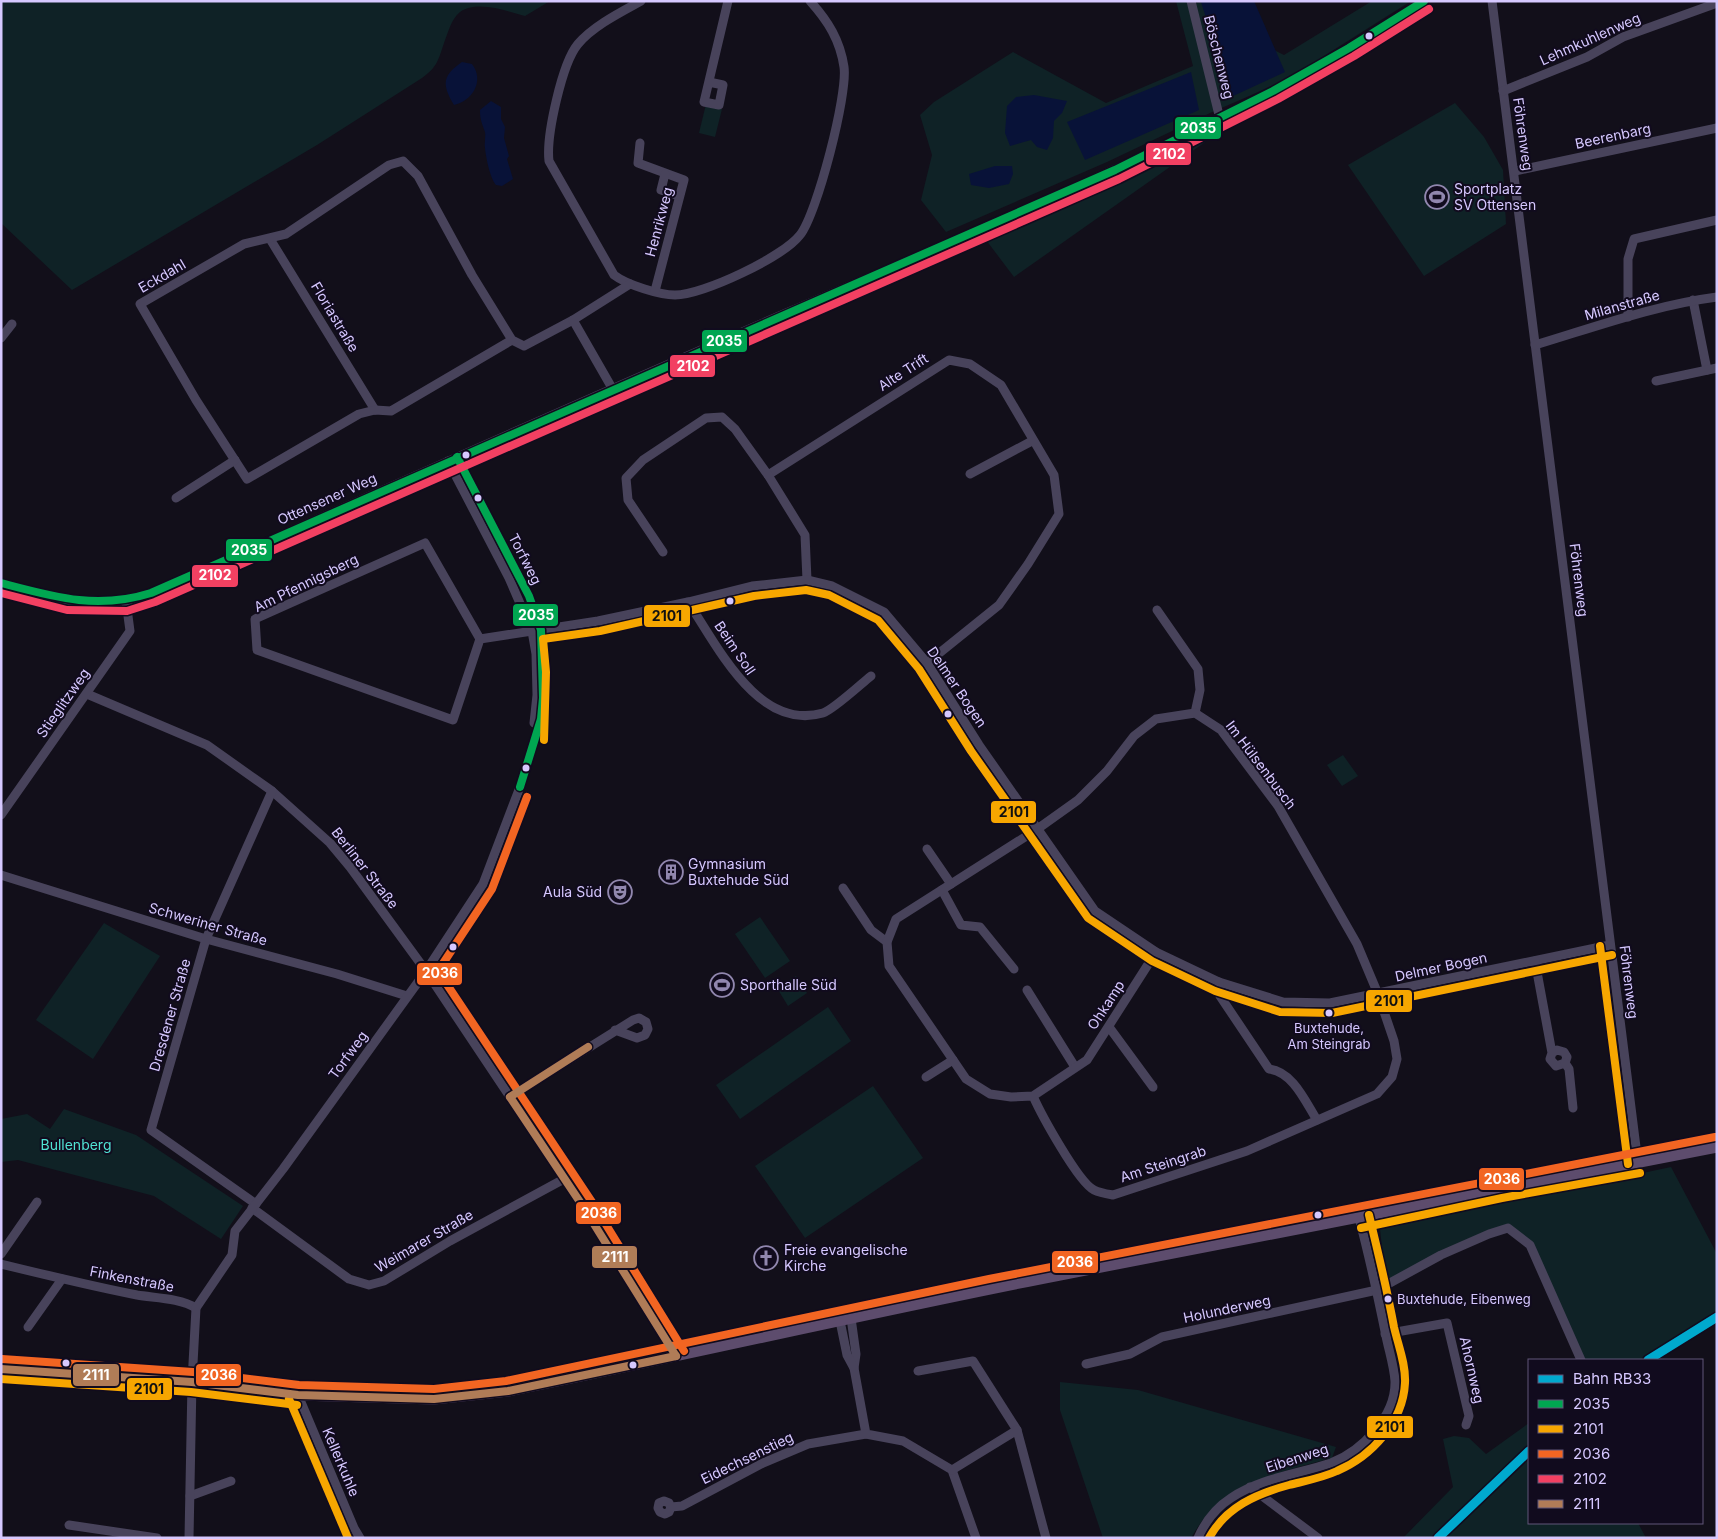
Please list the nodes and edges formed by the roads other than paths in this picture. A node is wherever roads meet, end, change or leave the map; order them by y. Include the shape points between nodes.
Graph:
1 (642, 1) edge
2 (728, 1) edge
3 (810, 1) edge
4 (1190, 1) edge
5 (1424, 1) edge
6 (1492, 1) edge
7 (1717, 3) edge
8 (709, 82) junction
9 (1503, 91) junction
10 (1220, 119) junction
11 (1717, 128) edge
12 (640, 143) dead end
13 (1515, 171) junction
14 (665, 174) junction
15 (679, 196) junction
16 (1717, 220) edge
17 (270, 239) junction
18 (630, 284) junction
19 (655, 291) junction
20 (1717, 297) edge
21 (1693, 300) junction
22 (1628, 317) junction
23 (573, 320) junction
24 (12, 324) dead end
25 (1, 338) edge
26 (512, 340) junction
27 (1535, 345) junction
28 (1717, 368) edge
29 (1707, 370) junction
30 (1656, 381) dead end
31 (612, 388) junction
32 (375, 410) junction
33 (1032, 442) junction
34 (452, 459) junction
35 (235, 460) junction
36 (970, 474) dead end
37 (768, 475) junction
38 (176, 498) dead end
39 (662, 552) dead end
40 (807, 580) junction
41 (1, 584) edge
42 (126, 601) junction
43 (688, 602) junction
44 (1157, 610) dead end
45 (536, 630) junction
46 (480, 639) junction
47 (927, 663) junction
48 (871, 676) dead end
49 (87, 694) junction
50 (1195, 713) junction
51 (272, 791) junction
52 (1, 815) edge
53 (1036, 830) junction
54 (927, 849) dead end
55 (1, 875) edge
56 (951, 884) junction
57 (842, 888) dead end
58 (942, 890) junction
59 (206, 939) junction
60 (887, 942) junction
61 (1610, 945) junction
62 (1156, 952) junction
63 (1535, 961) junction
64 (1014, 969) dead end
65 (426, 971) junction
66 (1219, 982) junction
67 (1027, 990) dead end
68 (1378, 994) junction
69 (407, 996) junction
70 (1109, 1027) junction
71 (616, 1030) dead end
72 (952, 1060) junction
73 (1076, 1067) junction
74 (926, 1076) dead end
75 (1153, 1087) dead end
76 (1033, 1096) junction
77 (510, 1097) junction
78 (1573, 1108) dead end
79 (1317, 1120) junction
80 (1717, 1147) edge
81 (1638, 1163) junction
82 (564, 1179) junction
83 (37, 1202) dead end
84 (254, 1206) junction
85 (1359, 1218) junction
86 (1, 1254) edge
87 (1, 1264) edge
88 (62, 1279) junction
89 (1377, 1290) junction
90 (196, 1308) junction
91 (846, 1320) junction
92 (28, 1327) dead end
93 (1385, 1334) junction
94 (676, 1356) junction
95 (1581, 1359) edge
96 (1086, 1364) dead end
97 (1, 1369) edge
98 (918, 1371) dead end
99 (192, 1382) junction
100 (298, 1395) junction
101 (1466, 1426) dead end
102 (1017, 1430) junction
103 (866, 1434) junction
104 (952, 1470) junction
105 (231, 1481) dead end
106 (1250, 1488) junction
107 (190, 1496) junction
108 (671, 1507) dead end
109 (69, 1525) dead end
110 (157, 1538) edge
111 (190, 1538) edge
112 (360, 1538) edge
113 (976, 1538) edge
114 (1046, 1538) edge
115 (1198, 1538) edge
116 (1318, 1538) edge

1 - 18 street via 587,35 571,54 547,148 549,161 614,275
2 - 8 street
3 - 19 street via 837,38 844,69 842,98 809,223 800,236 775,256 694,293 674,296
4 - 10 street, Böschenweg
5 - 10 street, Ottensener Weg via 1363,41
6 - 9 street, Föhrenweg
7 - 9 street, Lehmkuhlenweg via 1623,37 1587,57
8 - 8 street via 704,102 719,105 723,85
9 - 13 street, Föhrenweg
10 - 31 street, Ottensener Weg via 978,230
11 - 13 street, Beerenbarg
12 - 14 street via 638,163
13 - 27 street, Föhrenweg
14 - 15 street via 661,190
14 - 15 street, Henrikweg via 684,180
15 - 19 street, Henrikweg
16 - 22 street via 1634,239 1628,259
17 - 26 street, Eckdahl via 286,234 390,165 403,161 418,176
17 - 32 street, Floriastraße
17 - 35 street, Eckdahl via 244,244 140,304
18 - 19 street
18 - 23 street
20 - 21 street, Milanstraße
21 - 22 street, Milanstraße
21 - 29 street
22 - 27 street, Milanstraße
23 - 26 street via 524,346
23 - 31 street
24 - 25 street
26 - 32 street, Eckdahl via 391,411
27 - 61 street, Föhrenweg
28 - 29 street
29 - 30 street
31 - 34 street, Ottensener Weg
32 - 35 street, Eckdahl via 359,414 247,479
33 - 36 street
33 - 37 street, Alte Trift via 1001,385 970,364 949,360
33 - 47 street, Alte Trift via 1054,475 1059,514 999,605
34 - 42 street, Ottensener Weg
34 - 45 street, Torfweg
35 - 38 street
37 - 39 street via 735,429 722,417 706,418 643,460 626,478 628,500
37 - 40 street via 804,535
40 - 43 street, Delmer Bogen via 752,586
40 - 47 street, Delmer Bogen via 832,586 884,612
41 - 42 street, Ottensener Weg via 66,600
42 - 49 street, Stieglitzweg via 130,631
43 - 45 street, Delmer Bogen
43 - 48 street, Beim Soll via 744,685 780,709 799,715 824,713
44 - 50 street via 1198,669 1200,690
45 - 46 street
45 - 65 street, Torfweg via 534,740 520,788 483,884
46 - 46 street, Am Pfennigsberg via 425,543 255,619 257,650 453,720
47 - 53 street, Delmer Bogen
49 - 51 street, Berliner Straße via 207,745
49 - 52 street, Stieglitzweg
50 - 53 street via 1156,719 1134,736 1107,771 1078,800
50 - 68 street, Im Hülsenbusch via 1221,730 1278,806 1357,944
51 - 59 street, Dresdener Straße
51 - 65 street, Berliner Straße via 330,843
53 - 56 street
53 - 62 street, Delmer Bogen via 1095,912
54 - 56 street
55 - 59 street, Schweriner Straße
56 - 58 street
57 - 60 street via 871,930
58 - 60 street via 896,919
58 - 64 street via 961,925 980,927
59 - 69 street, Schweriner Straße
59 - 84 street, Dresdener Straße via 150,1130
60 - 72 street via 889,966
61 - 63 street, Delmer Bogen
61 - 81 street, Föhrenweg
62 - 66 street, Delmer Bogen
62 - 70 street, Ohkamp
63 - 68 street, Delmer Bogen
63 - 78 street via 1552,1053 1550,1059 1553,1065 1565,1063 1569,1069
65 - 69 street, Torfweg
65 - 77 street, Berliner Straße
66 - 68 street, Delmer Bogen via 1283,1002 1330,1003
66 - 79 street via 1220,996 1269,1069 1278,1070 1291,1079
67 - 73 street
68 - 79 street, Am Steingrab via 1396,1050 1392,1077 1377,1094
69 - 84 street, Torfweg
70 - 73 street, Ohkamp via 1087,1060
70 - 75 street
71 - 77 street
72 - 74 street
72 - 76 street via 966,1079 990,1094
73 - 76 street, Ohkamp
76 - 79 street, Am Steingrab via 1042,1116 1078,1171 1093,1189 1113,1195 1247,1151
77 - 82 street, Berliner Straße
80 - 81 main road
81 - 85 main road
82 - 84 street, Weimarer Straße via 451,1240 384,1281 368,1285 349,1279
82 - 94 street, Berliner Straße
83 - 86 street
84 - 90 street, Torfweg via 235,1231 232,1255
85 - 89 street, Eibenweg
85 - 91 main road via 1059,1275
87 - 88 street, Finkenstraße
88 - 90 street, Finkenstraße via 187,1302
88 - 92 street
89 - 93 street, Eibenweg
89 - 95 street, Holunderweg via 1441,1255 1508,1228 1530,1245
89 - 96 street, Holunderweg via 1162,1337 1130,1354
90 - 99 street
91 - 94 main road
91 - 103 street via 847,1355 854,1368
93 - 101 street, Ahornweg via 1447,1324 1469,1416
93 - 106 street, Eibenweg via 1395,1381 1393,1400 1385,1418 1368,1440 1333,1462
94 - 100 main road via 508,1391 442,1398
97 - 99 main road
98 - 102 street via 973,1361
99 - 100 main road
99 - 107 street
100 - 112 street, Kellerkuhle
102 - 104 street
102 - 114 street
103 - 104 street via 904,1441
103 - 108 street, Eidechsenstieg via 808,1444 763,1463 682,1506
104 - 113 street
105 - 107 street
106 - 115 street, Eibenweg via 1230,1498 1214,1513
106 - 116 street
107 - 111 street
109 - 110 street

